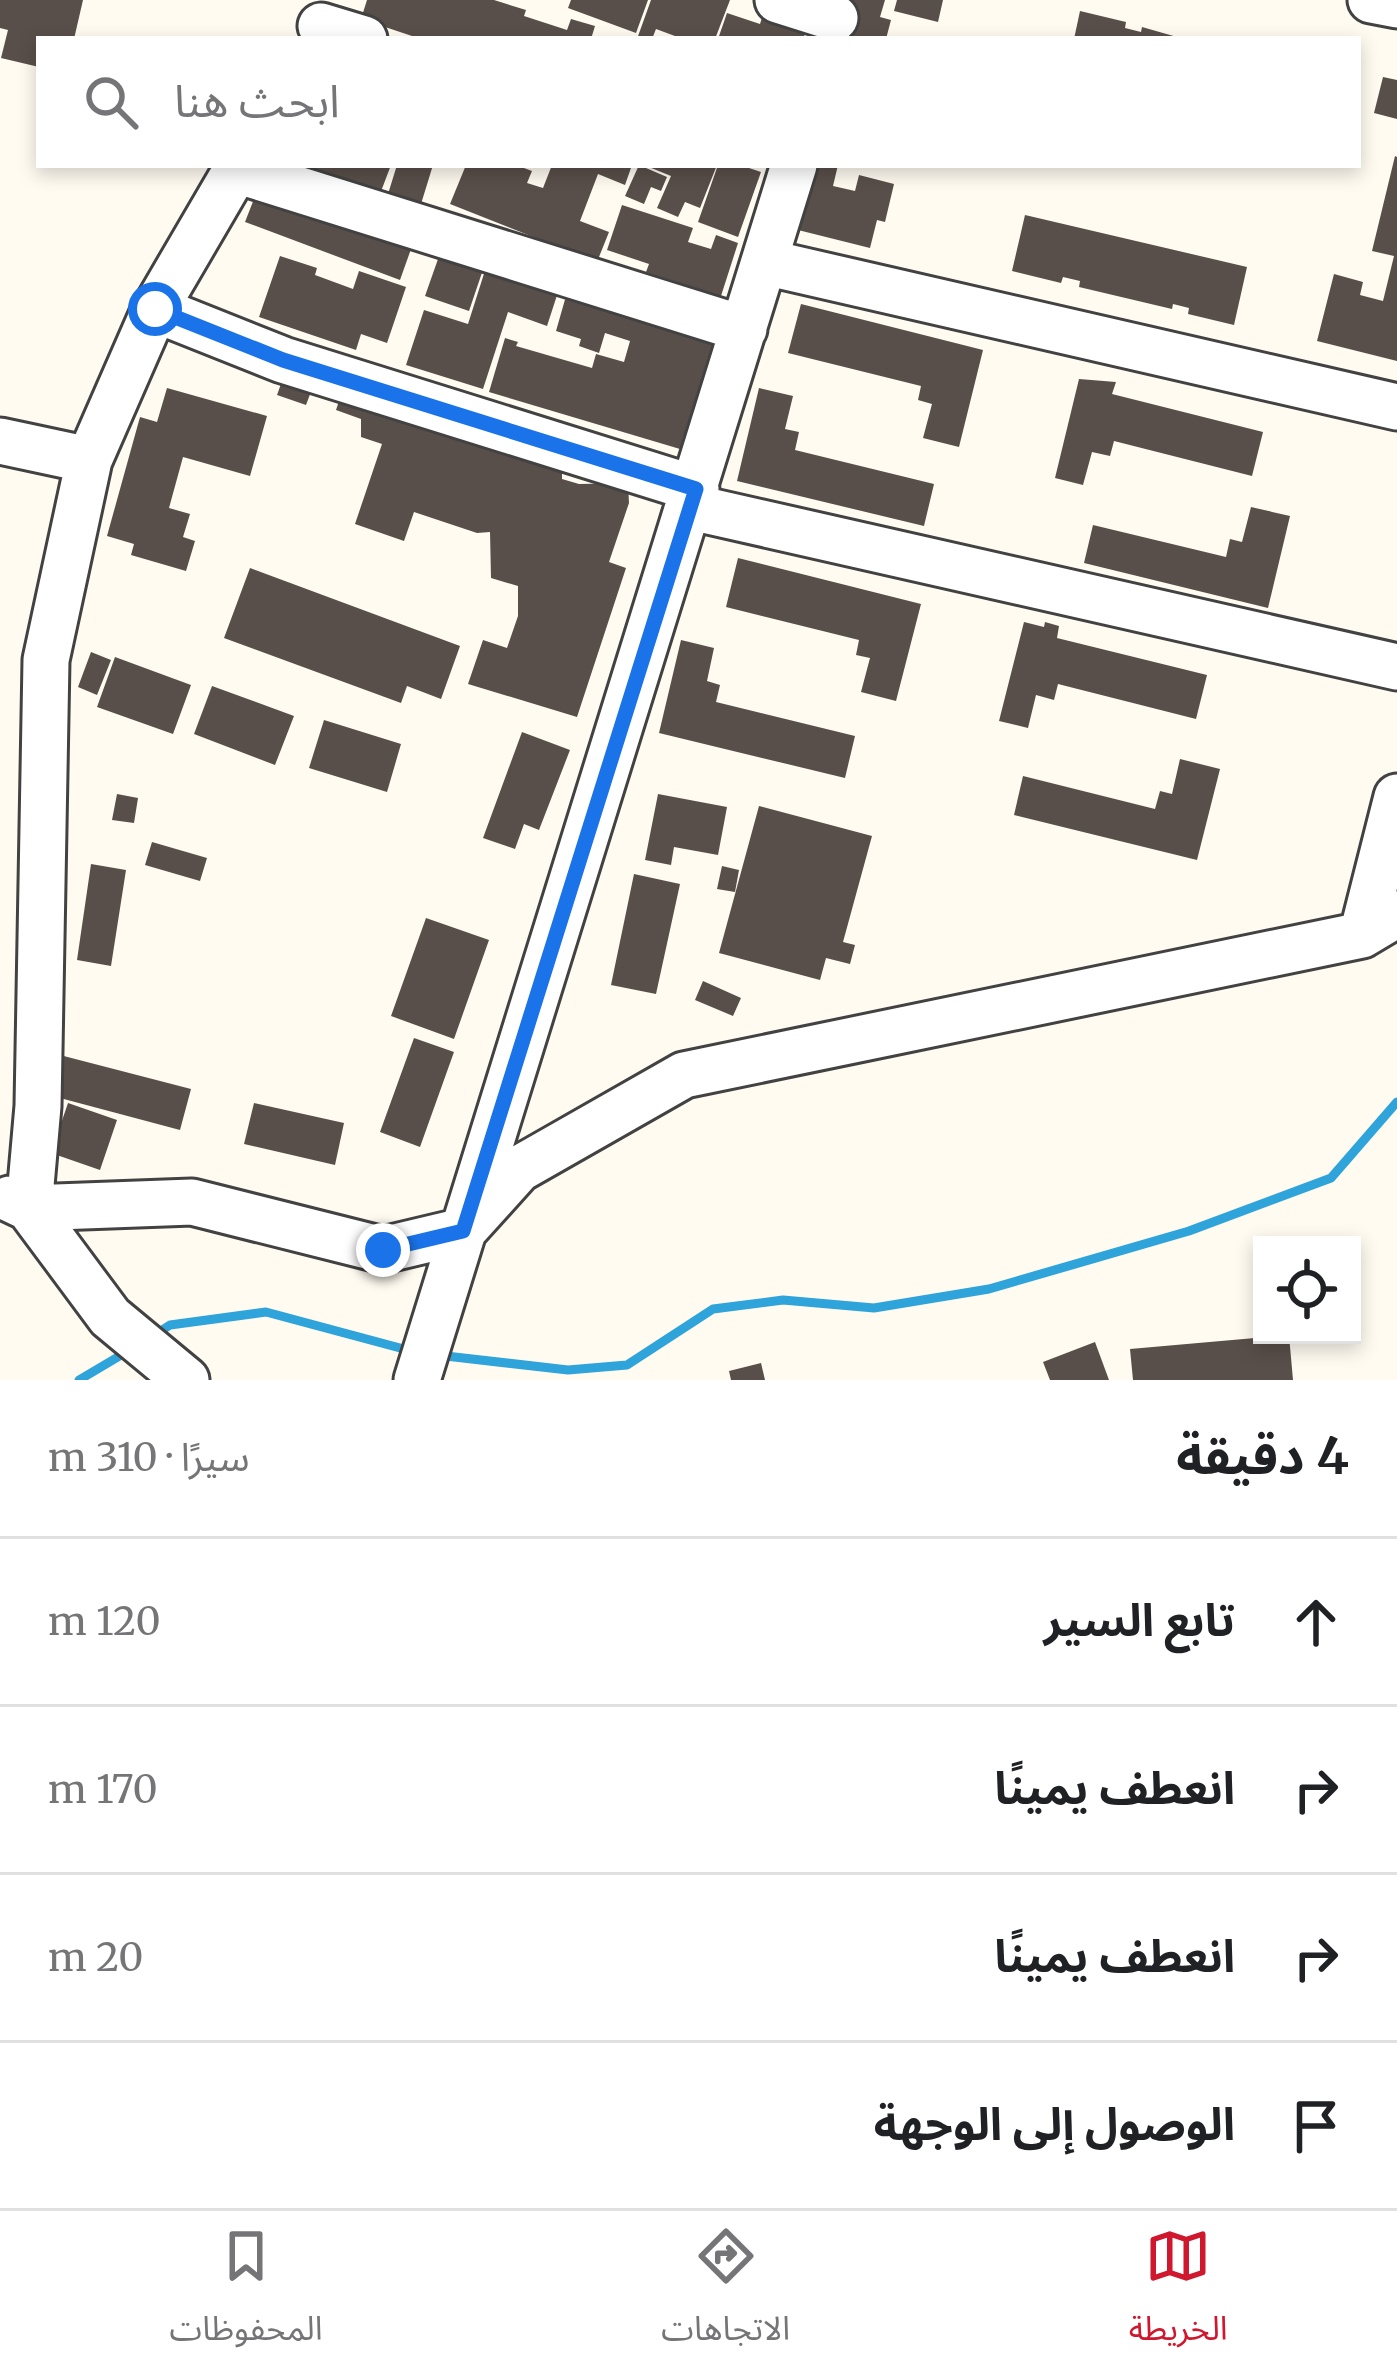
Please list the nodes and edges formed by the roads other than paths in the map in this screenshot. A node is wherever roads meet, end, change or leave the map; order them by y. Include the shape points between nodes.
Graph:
1 (778, 0) edge
2 (1371, 0) edge
3 (1397, 5) edge
4 (835, 19) edge
5 (236, 168) edge
6 (240, 168) edge
7 (788, 168) edge
8 (765, 262) junction
9 (155, 309) junction
10 (744, 328) junction
11 (1397, 407) edge
12 (0, 441) edge
13 (89, 460) junction
14 (693, 498) junction
15 (1397, 667) edge
16 (1397, 796) edge
17 (1380, 924) edge
18 (14, 1201) edge
19 (463, 1231) junction
20 (186, 1380) edge
21 (417, 1380) edge

1 - 4 street
2 - 3 street
5 - 9 street
6 - 10 street
7 - 8 street
8 - 10 street
8 - 11 street
9 - 13 street
9 - 14 street
10 - 14 street
12 - 13 street
13 - 18 street via 46,660 38,1106
14 - 15 street
14 - 19 street
16 - 17 street
17 - 19 street via 684,1075 519,1169
18 - 19 street via 192,1202 383,1250
18 - 20 street via 110,1317
19 - 21 street

